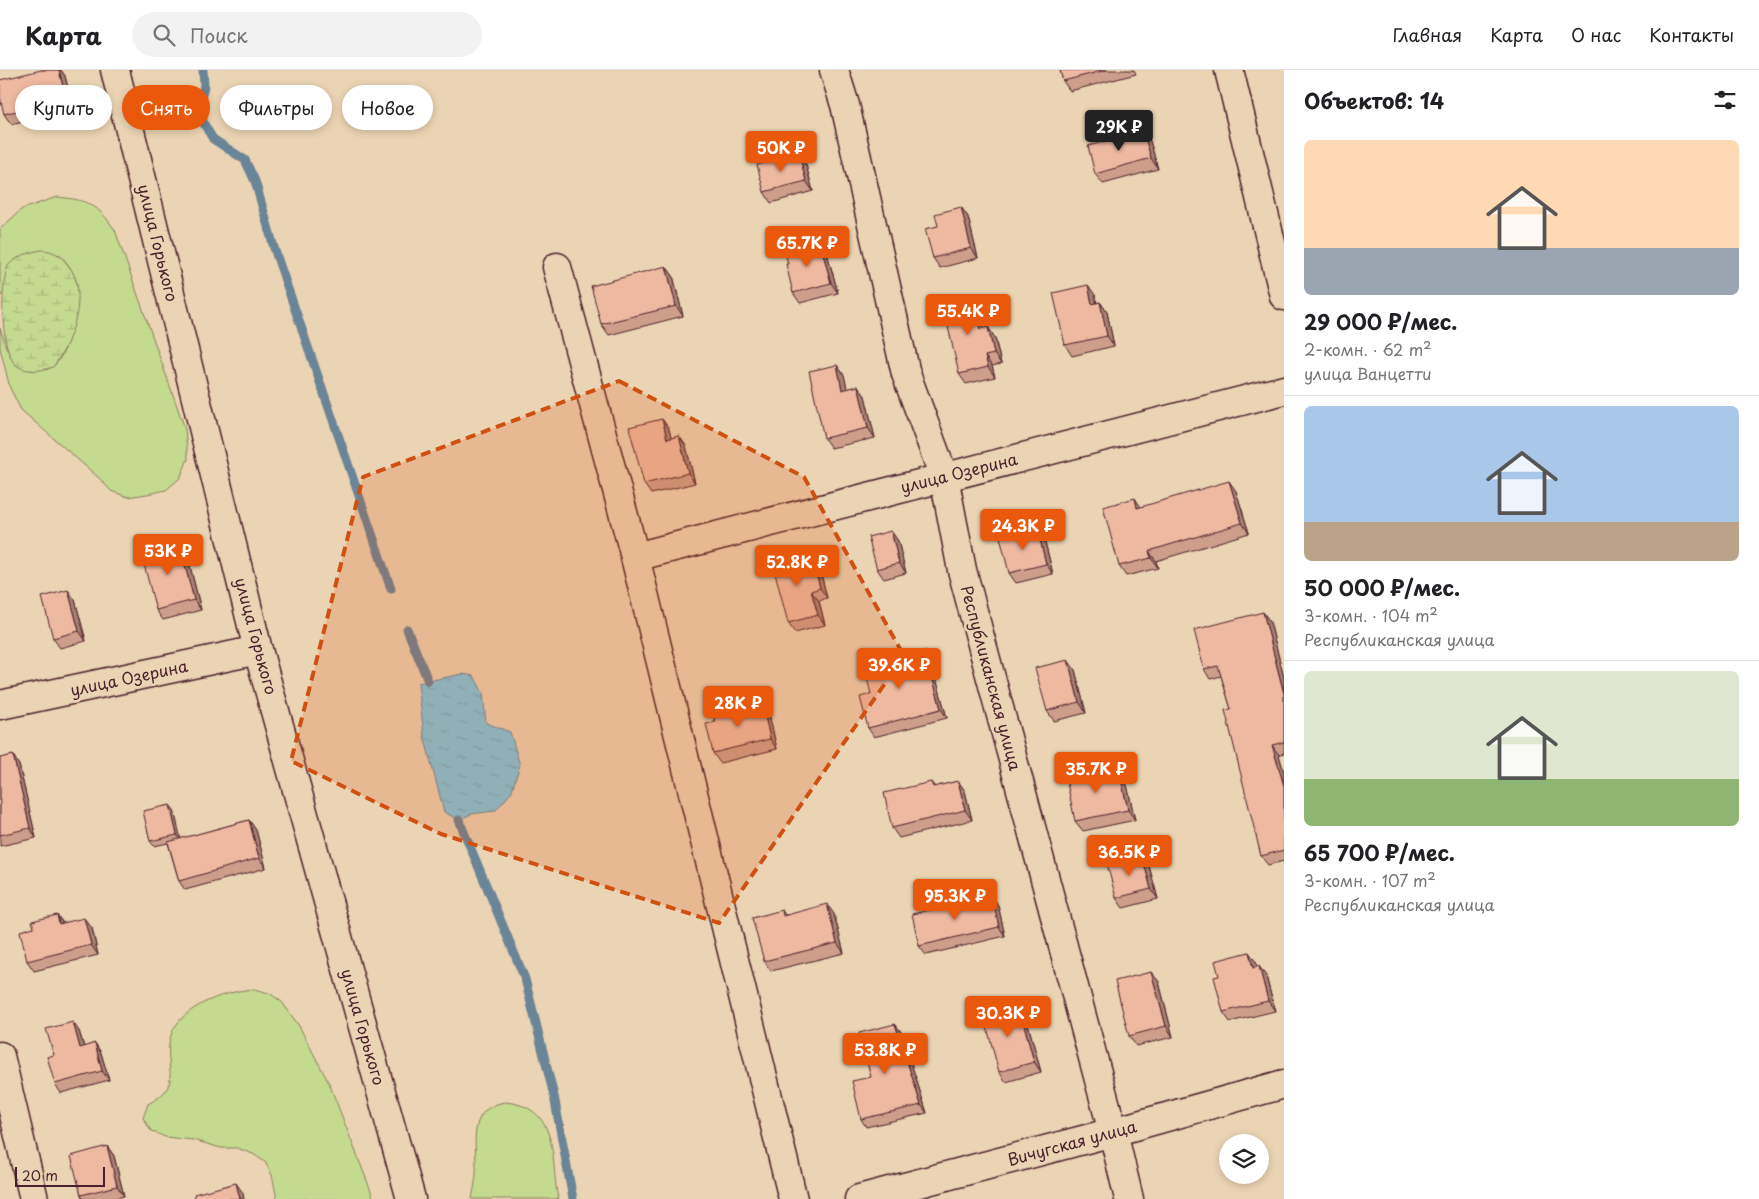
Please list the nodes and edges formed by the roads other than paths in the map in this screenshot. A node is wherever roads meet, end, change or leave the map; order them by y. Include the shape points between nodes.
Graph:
1 (115, 70) edge
2 (834, 70) edge
3 (1229, 70) edge
4 (557, 267) dead end
5 (1284, 296) edge
6 (1284, 390) edge
7 (944, 477) junction
8 (634, 556) junction
9 (258, 650) junction
10 (0, 705) edge
11 (0, 1056) edge
12 (1284, 1084) edge
13 (1113, 1132) junction
14 (34, 1199) edge
15 (411, 1199) edge
16 (793, 1199) edge
17 (859, 1199) edge
18 (1129, 1199) edge

1 - 9 street, улица Горького
2 - 7 street, Республиканская улица via 906,374
3 - 5 street
4 - 8 street
6 - 7 street, улица Озерина
7 - 8 street, улица Озерина
7 - 13 street, Республиканская улица via 962,570
8 - 16 street
9 - 10 street, улица Озерина
9 - 15 street, улица Горького
11 - 14 street
12 - 13 street, Вичугская улица
13 - 17 street, Вичугская улица
13 - 18 street, Республиканская улица

